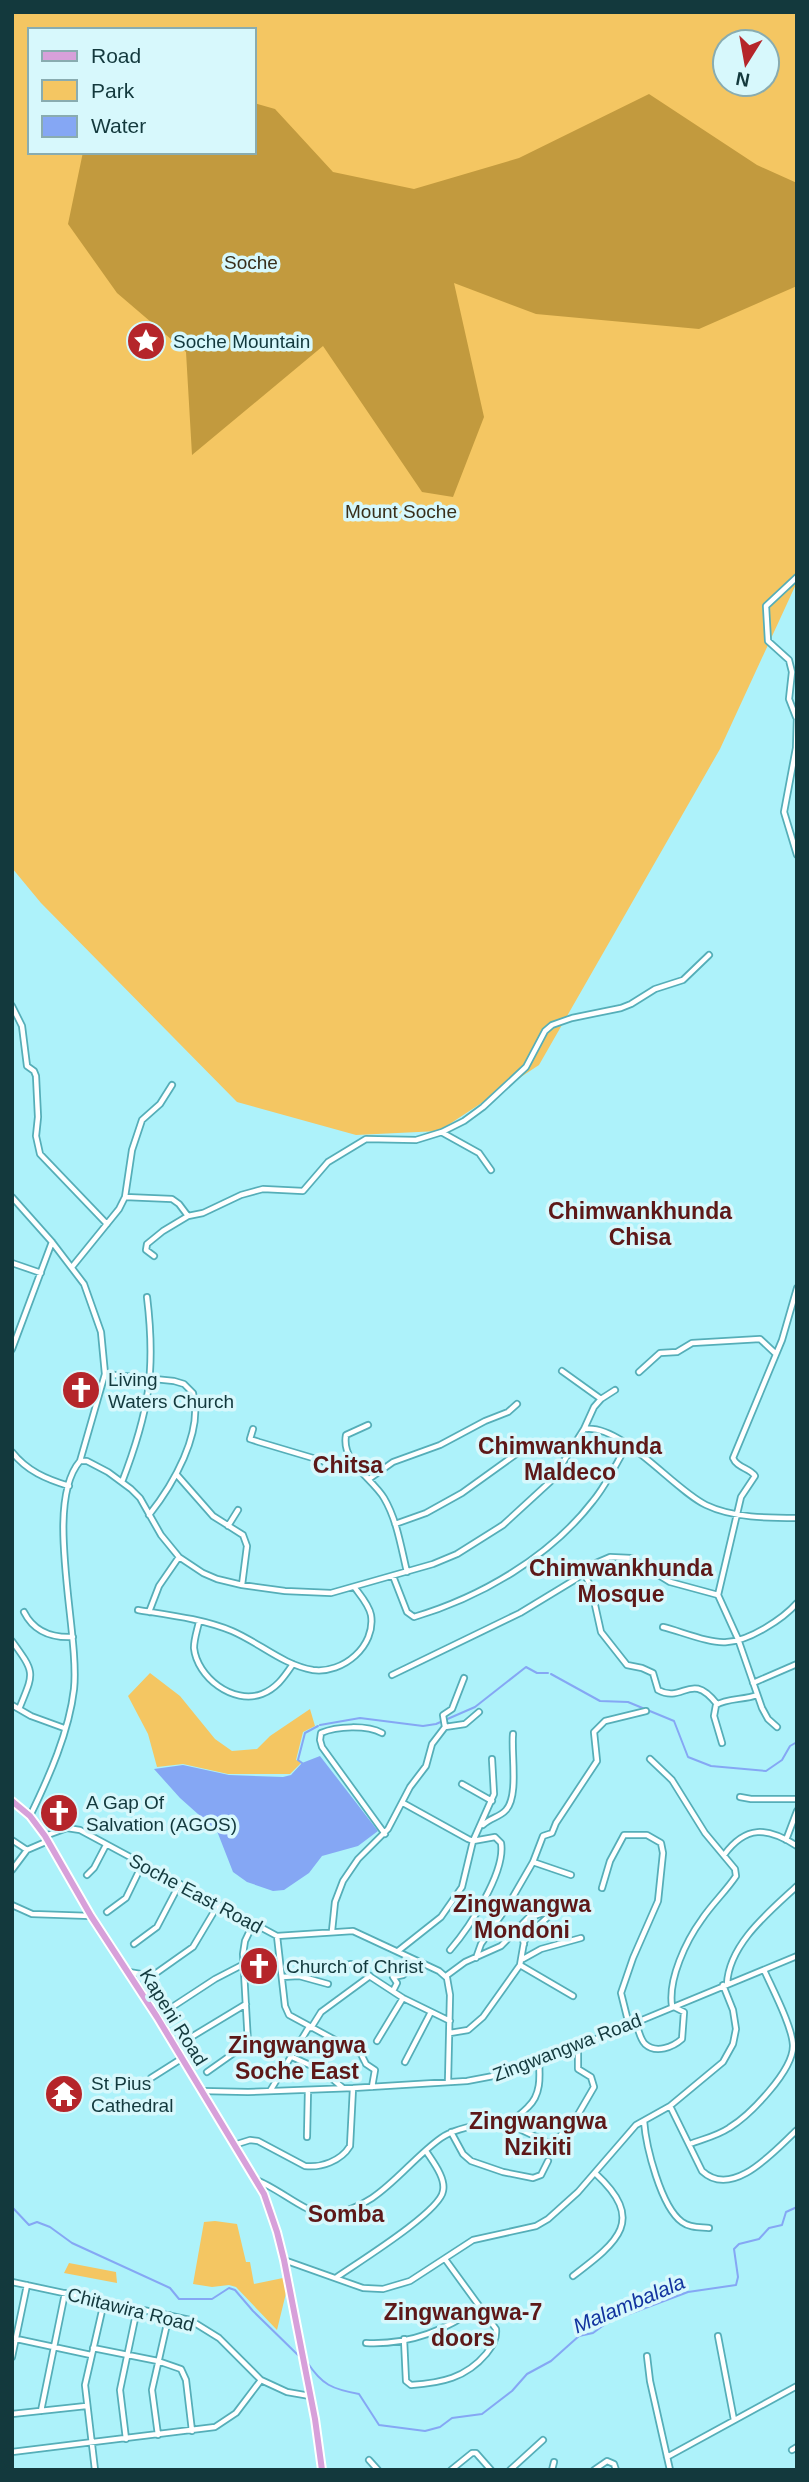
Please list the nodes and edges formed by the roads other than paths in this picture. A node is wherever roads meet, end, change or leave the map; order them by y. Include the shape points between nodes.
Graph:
1 (797, 577) edge
2 (797, 715) edge
3 (797, 855) edge
4 (709, 955) dead end
5 (12, 1006) edge
6 (172, 1085) dead end
7 (442, 1132) junction
8 (491, 1170) dead end
9 (12, 1197) edge
10 (125, 1197) junction
11 (188, 1216) junction
12 (107, 1224) junction
13 (52, 1242) junction
14 (154, 1256) dead end
15 (12, 1263) edge
16 (72, 1267) junction
17 (41, 1273) junction
18 (797, 1288) edge
19 (147, 1297) dead end
20 (796, 1318) edge
21 (789, 1322) junction
22 (12, 1349) edge
23 (776, 1354) junction
24 (562, 1371) dead end
25 (639, 1372) dead end
26 (104, 1374) junction
27 (151, 1378) junction
28 (615, 1390) dead end
29 (601, 1399) junction
30 (517, 1404) dead end
31 (368, 1425) dead end
32 (253, 1429) dead end
33 (584, 1429) junction
34 (627, 1445) junction
35 (571, 1451) junction
36 (12, 1452) edge
37 (80, 1461) junction
38 (358, 1469) junction
39 (177, 1475) junction
40 (369, 1479) junction
41 (122, 1482) junction
42 (69, 1486) junction
43 (238, 1510) dead end
44 (737, 1514) junction
45 (149, 1516) junction
46 (797, 1518) edge
47 (395, 1524) junction
48 (229, 1526) junction
49 (179, 1557) junction
50 (407, 1572) junction
51 (584, 1573) junction
52 (393, 1577) junction
53 (242, 1585) junction
54 (355, 1588) junction
55 (718, 1595) junction
56 (797, 1603) edge
57 (138, 1610) dead end
58 (23, 1612) dead end
59 (149, 1612) junction
60 (200, 1622) junction
61 (663, 1627) dead end
62 (73, 1637) junction
63 (738, 1639) junction
64 (12, 1641) edge
65 (292, 1664) junction
66 (797, 1664) edge
67 (391, 1675) dead end
68 (464, 1678) dead end
69 (753, 1683) junction
70 (757, 1696) junction
71 (717, 1704) junction
72 (12, 1706) edge
73 (19, 1709) junction
74 (646, 1711) dead end
75 (479, 1713) dead end
76 (445, 1727) junction
77 (777, 1727) dead end
78 (64, 1728) junction
79 (382, 1733) dead end
80 (513, 1734) dead end
81 (722, 1743) dead end
82 (492, 1759) dead end
83 (650, 1759) dead end
84 (462, 1784) dead end
85 (740, 1797) dead end
86 (797, 1799) edge
87 (12, 1801) edge
88 (492, 1801) junction
89 (402, 1803) junction
90 (797, 1811) edge
91 (30, 1816) junction
92 (480, 1828) junction
93 (385, 1834) junction
94 (47, 1839) junction
95 (12, 1840) edge
96 (473, 1840) junction
97 (786, 1840) junction
98 (106, 1845) junction
99 (797, 1846) edge
100 (27, 1850) junction
101 (724, 1854) junction
102 (533, 1862) junction
103 (142, 1865) junction
104 (12, 1870) edge
105 (87, 1875) dead end
106 (571, 1875) dead end
107 (179, 1885) junction
108 (797, 1886) edge
109 (602, 1888) dead end
110 (537, 1902) dead end
111 (12, 1905) edge
112 (218, 1905) junction
113 (107, 1912) dead end
114 (91, 1916) junction
115 (529, 1917) junction
116 (253, 1924) junction
117 (520, 1928) junction
118 (332, 1931) junction
119 (277, 1936) junction
120 (581, 1938) dead end
121 (134, 1944) dead end
122 (524, 1944) junction
123 (450, 1950) dead end
124 (398, 1951) junction
125 (797, 1956) edge
126 (476, 1958) junction
127 (524, 1959) junction
128 (418, 1961) junction
129 (244, 1964) junction
130 (520, 1965) junction
131 (339, 1970) dead end
132 (764, 1970) junction
133 (127, 1972) junction
134 (532, 1972) junction
135 (152, 1976) junction
136 (370, 1976) junction
137 (446, 1976) junction
138 (282, 1978) junction
139 (328, 1984) dead end
140 (725, 1985) junction
141 (393, 1991) junction
142 (143, 1996) junction
143 (573, 1996) dead end
144 (403, 1998) junction
145 (246, 2004) junction
146 (672, 2006) junction
147 (431, 2012) junction
148 (157, 2017) junction
149 (450, 2021) junction
150 (636, 2022) junction
151 (629, 2025) junction
152 (310, 2027) junction
153 (450, 2033) junction
154 (188, 2039) dead end
155 (377, 2040) dead end
156 (578, 2046) junction
157 (292, 2057) junction
158 (181, 2059) junction
159 (405, 2062) dead end
160 (539, 2062) junction
161 (207, 2072) dead end
162 (152, 2078) dead end
163 (447, 2082) junction
164 (372, 2087) junction
165 (343, 2088) junction
166 (353, 2088) junction
167 (308, 2090) junction
168 (200, 2091) junction
169 (270, 2091) junction
170 (670, 2106) junction
171 (644, 2121) junction
172 (507, 2123) junction
173 (797, 2130) edge
174 (451, 2132) junction
175 (307, 2137) dead end
176 (690, 2144) junction
177 (234, 2145) junction
178 (426, 2151) junction
179 (548, 2161) dead end
180 (594, 2173) junction
181 (256, 2180) junction
182 (709, 2228) dead end
183 (445, 2259) junction
184 (284, 2260) junction
185 (573, 2276) dead end
186 (336, 2278) junction
187 (12, 2282) edge
188 (27, 2285) junction
189 (65, 2293) junction
190 (104, 2302) junction
191 (478, 2307) junction
192 (137, 2309) junction
193 (169, 2315) junction
194 (718, 2336) dead end
195 (14, 2338) edge
196 (404, 2339) junction
197 (366, 2343) dead end
198 (54, 2347) junction
199 (93, 2348) junction
200 (91, 2355) junction
201 (126, 2356) junction
202 (647, 2356) dead end
203 (12, 2357) edge
204 (158, 2361) junction
205 (261, 2379) junction
206 (797, 2386) edge
207 (310, 2396) junction
208 (86, 2406) junction
209 (41, 2411) junction
210 (12, 2414) edge
211 (734, 2420) junction
212 (192, 2431) junction
213 (158, 2435) junction
214 (126, 2439) junction
215 (543, 2440) dead end
216 (91, 2443) junction
217 (12, 2452) edge
218 (667, 2457) junction
219 (369, 2460) dead end
220 (554, 2462) dead end
221 (95, 2470) edge
222 (322, 2470) edge
223 (378, 2470) edge
224 (450, 2470) edge
225 (491, 2470) edge
226 (510, 2470) edge
227 (552, 2470) edge
228 (594, 2470) edge
229 (616, 2470) edge
230 (670, 2470) edge

1 - 2 street via 766,606 768,641 789,660 789,699
2 - 3 street via 784,812
4 - 7 street via 683,980 655,989 631,1004 552,1025 515,1078 474,1114
5 - 12 street via 22,1026 27,1066 36,1076 40,1154
6 - 10 street via 142,1120
7 - 8 street via 479,1153
7 - 11 street via 416,1140 366,1139 328,1162 303,1191 259,1189
9 - 13 street
10 - 11 street via 172,1199
10 - 12 street
11 - 14 street via 148,1244 146,1250
12 - 16 street
13 - 16 street
13 - 17 street
15 - 17 street
16 - 26 street via 93,1305 101,1332
17 - 22 street
18 - 21 street
19 - 27 street
20 - 21 street
21 - 23 street
23 - 25 street via 760,1339 694,1343 677,1352 660,1353
23 - 44 street via 733,1458 755,1476 743,1491
24 - 29 street
26 - 27 street
26 - 37 street
27 - 39 street via 184,1384 195,1398
27 - 41 street via 139,1435
28 - 29 street
29 - 33 street
30 - 40 street via 444,1443 393,1462
31 - 38 street via 345,1436
32 - 38 street via 250,1439 331,1467
33 - 34 street via 604,1432
33 - 35 street
34 - 44 street via 698,1501
34 - 52 street via 582,1515 537,1556 501,1578 414,1617 407,1612
35 - 47 street via 548,1445 526,1447 462,1493
35 - 50 street via 552,1480 503,1525 457,1554
36 - 42 street via 27,1468
37 - 41 street
37 - 42 street
38 - 40 street
39 - 45 street
39 - 48 street via 206,1510
40 - 47 street via 386,1500
41 - 45 street via 140,1498
42 - 62 street via 64,1547
43 - 48 street
44 - 46 street
44 - 55 street
45 - 49 street
47 - 50 street
48 - 53 street via 243,1535 247,1546
49 - 53 street via 217,1579
49 - 59 street
50 - 52 street
51 - 55 street via 610,1557 631,1558 670,1582
51 - 67 street via 494,1626
51 - 71 street via 601,1632 627,1665 653,1673 662,1692 700,1688
52 - 54 street
53 - 54 street via 321,1593
54 - 65 street via 371,1616 371,1632 360,1651 330,1669
55 - 63 street
56 - 63 street via 769,1625
57 - 59 street
58 - 62 street via 36,1628 52,1637
59 - 60 street
60 - 65 street via 230,1631
60 - 65 street via 194,1645 198,1666 208,1678 234,1693 264,1693 281,1682
61 - 63 street via 724,1643
62 - 78 street via 74,1690
63 - 69 street
64 - 73 street via 30,1665 31,1676
66 - 69 street
68 - 76 street via 452,1709 443,1715
69 - 70 street
70 - 71 street
70 - 77 street via 765,1715
71 - 81 street via 713,1710
72 - 73 street
73 - 78 street
74 - 102 street via 605,1721 594,1732 597,1761 552,1833 543,1836
75 - 76 street via 465,1724
76 - 89 street
78 - 91 street
79 - 93 street via 332,1729 321,1733 320,1740
80 - 92 street via 512,1800 508,1809
82 - 88 street
83 - 101 street via 672,1780
84 - 88 street
85 - 86 street
87 - 91 main road, Kapeni Road
88 - 92 street
89 - 93 street
89 - 96 street
90 - 97 street
91 - 94 main road, Kapeni Road
92 - 96 street
93 - 118 street via 358,1859 344,1881 335,1902
94 - 98 street, Soche East Road via 61,1829 73,1828
94 - 100 street, Soche East Road
94 - 114 main road, Kapeni Road
95 - 100 street
96 - 123 street via 497,1838 501,1852 486,1897
96 - 124 street via 465,1879 448,1910
97 - 99 street
97 - 101 street via 750,1832
98 - 103 street, Soche East Road
98 - 105 street
100 - 104 street
101 - 146 street via 736,1875 689,1940 671,1990
102 - 106 street
102 - 126 street
103 - 107 street, Soche East Road
103 - 113 street via 126,1898
107 - 112 street, Soche East Road
107 - 121 street via 157,1927
108 - 140 street via 740,1947
109 - 151 street via 624,1835 647,1835 661,1843 658,1901 621,1993
110 - 115 street
111 - 114 street via 32,1914
112 - 116 street, Soche East Road
112 - 135 street via 190,1951
114 - 133 main road, Kapeni Road
115 - 117 street
115 - 122 street via 550,1915
116 - 119 street, Soche East Road
116 - 129 street via 245,1941
117 - 122 street
117 - 126 street via 501,1946
118 - 119 street, Soche East Road
118 - 124 street, Soche East Road via 358,1932
119 - 138 street
120 - 127 street via 541,1949
122 - 127 street
124 - 128 street, Soche East Road
125 - 132 street, Zingwangwa Road
126 - 137 street
127 - 130 street
127 - 134 street
128 - 137 street, Soche East Road
128 - 141 street via 403,1975 393,1977 397,1983
129 - 145 street
129 - 148 street
130 - 134 street
130 - 153 street via 476,2025
131 - 136 street via 351,1964
132 - 140 street, Zingwangwa Road
132 - 176 street via 792,2038 790,2060 741,2119 721,2133
133 - 135 street
133 - 142 main road, Kapeni Road
134 - 143 street
135 - 142 street
136 - 141 street
136 - 152 street via 321,2012
137 - 149 street
138 - 139 street via 299,1976
138 - 152 street via 288,2016
140 - 146 street, Zingwangwa Road
140 - 170 street via 735,2020 733,2044 716,2069
141 - 144 street
142 - 148 main road, Kapeni Road
144 - 147 street
144 - 155 street
145 - 154 street
145 - 161 street via 248,2045
146 - 150 street, Zingwangwa Road
146 - 150 street via 684,2012 683,2036 674,2045 657,2049 645,2044
147 - 149 street
147 - 159 street
148 - 158 main road, Kapeni Road
149 - 153 street
150 - 151 street, Zingwangwa Road
151 - 156 street, Zingwangwa Road
152 - 157 street
152 - 164 street via 361,2054 375,2070
153 - 163 street
156 - 160 street, Zingwangwa Road
156 - 172 street via 578,2069 591,2077 594,2087 566,2129 549,2143
157 - 165 street via 323,2071
157 - 169 street
158 - 162 street
158 - 168 main road, Kapeni Road
160 - 163 street, Zingwangwa Road via 504,2074
160 - 172 street via 536,2096
163 - 164 street, Zingwangwa Road
164 - 166 street, Zingwangwa Road
165 - 166 street, Zingwangwa Road
165 - 167 street, Zingwangwa Road
166 - 177 street via 349,2146 332,2161 313,2167 258,2141
167 - 169 street, Zingwangwa Road
167 - 175 street
168 - 169 street, Zingwangwa Road
168 - 177 main road, Kapeni Road
170 - 171 street
170 - 176 street
171 - 180 street
171 - 182 street via 654,2170 673,2211 683,2223
172 - 174 street
173 - 176 street via 752,2169 732,2179 707,2175
174 - 178 street
174 - 179 street via 463,2154 481,2165 533,2178 541,2175
177 - 181 main road, Kapeni Road
178 - 181 street via 361,2204 327,2214 311,2211
178 - 186 street via 443,2183 439,2200
180 - 183 street via 567,2204 536,2226 473,2240
180 - 185 street via 618,2199 623,2222 604,2251
181 - 184 main road, Kapeni Road via 271,2212
183 - 186 street via 410,2281 383,2289 363,2288
183 - 191 street
184 - 186 street
184 - 207 main road, Kapeni Road
187 - 188 street, Chitawira Road
188 - 189 street, Chitawira Road
188 - 195 street
189 - 190 street, Chitawira Road
189 - 198 street
190 - 192 street, Chitawira Road
190 - 199 street
191 - 196 street via 438,2332
191 - 196 street via 496,2329 496,2340 463,2375 408,2384
192 - 193 street, Chitawira Road
192 - 201 street
193 - 204 street
193 - 205 street, Chitawira Road via 210,2330
194 - 211 street
195 - 198 street
195 - 203 street
196 - 197 street
198 - 200 street
198 - 209 street
199 - 200 street
199 - 201 street
200 - 208 street
201 - 204 street
201 - 214 street via 120,2390
202 - 218 street
204 - 212 street via 184,2375
204 - 213 street via 152,2390
205 - 207 street, Chitawira Road via 287,2392
205 - 212 street via 225,2422
206 - 211 street
207 - 222 main road, Kapeni Road
208 - 209 street
208 - 216 street
209 - 210 street
211 - 218 street
212 - 213 street
213 - 214 street
214 - 216 street
215 - 226 street
216 - 217 street
216 - 221 street
218 - 230 street
219 - 223 street
220 - 227 street
224 - 225 street via 476,2453
228 - 229 street via 607,2461

